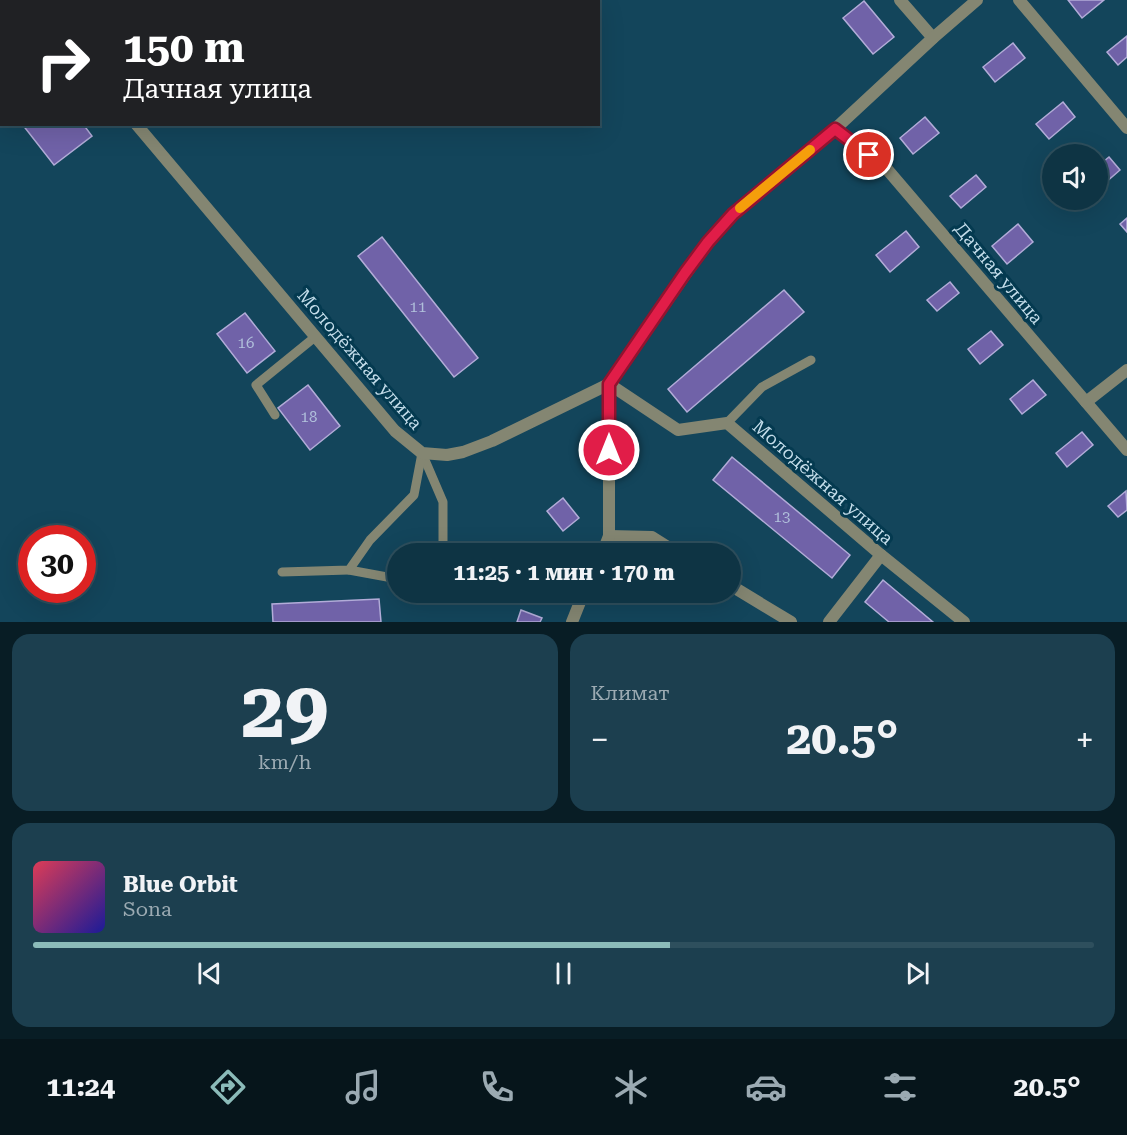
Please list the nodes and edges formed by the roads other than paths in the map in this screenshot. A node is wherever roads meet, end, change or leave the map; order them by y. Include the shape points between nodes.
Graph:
1 (900, 0) edge
2 (977, 0) edge
3 (1018, 0) edge
4 (933, 38) junction
5 (138, 126) edge
6 (1127, 128) edge
7 (835, 129) junction
8 (315, 336) junction
9 (811, 360) dead end
10 (1127, 370) edge
11 (609, 384) junction
12 (1086, 402) junction
13 (275, 415) dead end
14 (727, 423) junction
15 (1127, 450) edge
16 (422, 453) junction
17 (609, 536) junction
18 (443, 543) edge
19 (606, 543) edge
20 (662, 543) edge
21 (881, 555) junction
22 (349, 570) junction
23 (282, 572) dead end
24 (387, 577) edge
25 (741, 592) edge
26 (580, 603) edge
27 (572, 622) edge
28 (791, 622) edge
29 (830, 622) edge
30 (964, 622) edge

1 - 4 street
2 - 4 street
3 - 6 street
4 - 7 street
5 - 8 street, Молодёжная улица
7 - 11 street via 733,214 708,242
7 - 12 street, Дачная улица via 886,168
8 - 13 lane via 256,385
8 - 16 street, Молодёжная улица via 395,431
9 - 14 lane via 762,387
10 - 12 street
11 - 14 street, Молодёжная улица via 678,430
11 - 16 street, Молодёжная улица via 492,441 447,455
11 - 17 street
12 - 15 street, Дачная улица
14 - 21 street, Молодёжная улица
16 - 18 lane via 443,502
16 - 22 lane via 414,495 370,540
17 - 19 street
17 - 20 street via 652,537
21 - 29 street
21 - 30 street, Молодёжная улица
22 - 23 lane
22 - 24 lane
25 - 28 street
26 - 27 street

